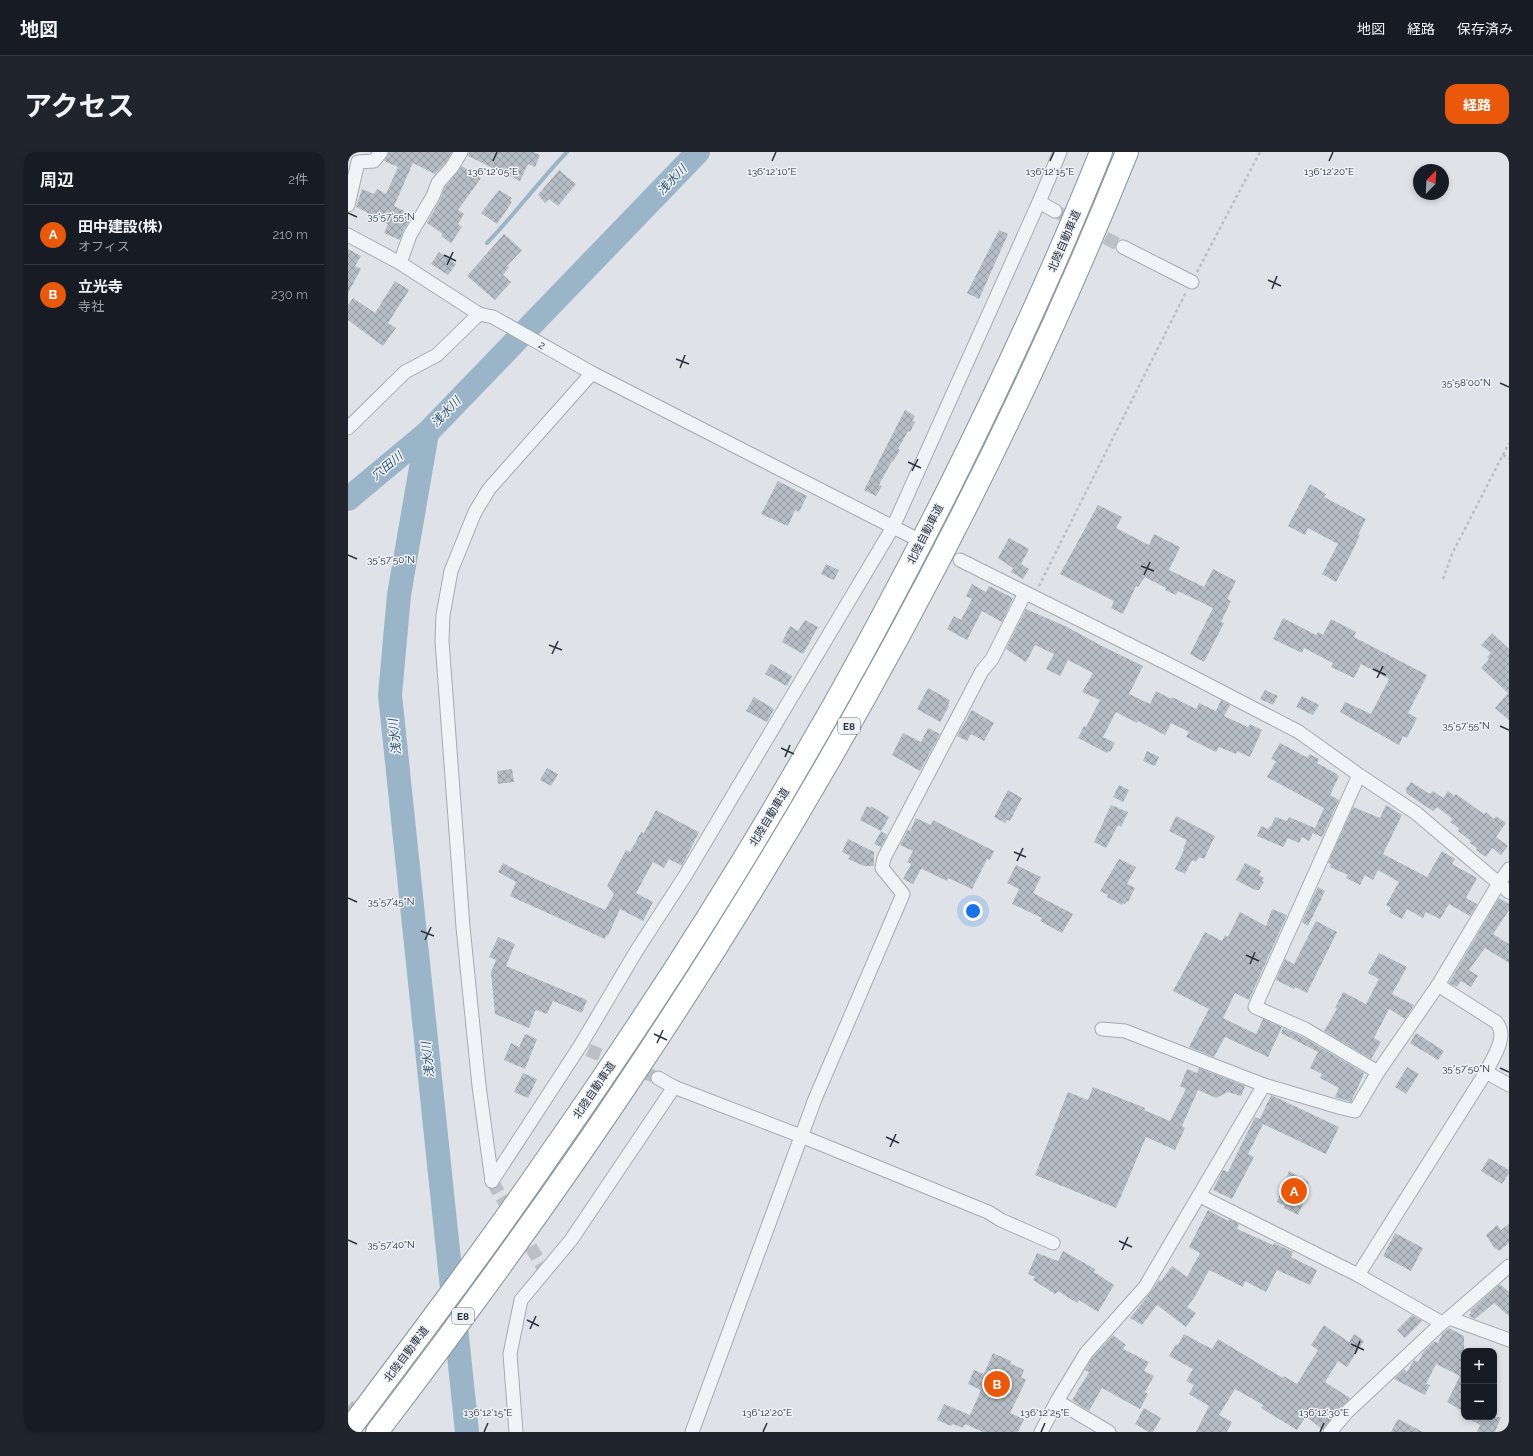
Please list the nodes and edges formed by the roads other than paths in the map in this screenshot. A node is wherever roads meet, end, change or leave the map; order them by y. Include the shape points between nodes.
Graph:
1 (381, 152) edge
2 (460, 152) edge
3 (1060, 152) edge
4 (1101, 152) edge
5 (1127, 152) edge
6 (1039, 202) junction
7 (348, 205) edge
8 (1055, 211) tunnel mouth
9 (348, 235) edge
10 (1123, 247) tunnel mouth
11 (400, 263) junction
12 (1192, 282) road end
13 (479, 314) junction
14 (592, 373) junction
15 (348, 428) edge
16 (893, 527) junction
17 (913, 537) dead end
18 (960, 560) dead end
19 (1029, 595) junction
20 (1359, 775) junction
21 (1509, 869) edge
22 (1499, 882) junction
23 (1509, 892) edge
24 (1438, 985) junction
25 (1102, 1029) dead end
26 (1378, 1072) junction
27 (1486, 1072) junction
28 (658, 1078) tunnel mouth
29 (1264, 1085) junction
30 (1509, 1086) edge
31 (674, 1087) junction
32 (801, 1136) junction
33 (1200, 1196) junction
34 (1053, 1243) dead end
35 (1509, 1266) edge
36 (1358, 1275) junction
37 (1445, 1320) junction
38 (1509, 1340) edge
39 (1057, 1400) junction
40 (348, 1431) edge
41 (377, 1432) edge
42 (516, 1432) edge
43 (692, 1432) edge
44 (1041, 1432) edge
45 (1109, 1432) edge
46 (1330, 1432) edge

1 - 7 street via 374,161 358,162
2 - 11 street via 452,167 438,183 410,235
3 - 6 street
4 - 40 highway, 北陸自動車道 / E8 via 984,418 902,580 765,824 661,990 557,1146
5 - 41 highway, 北陸自動車道 / E8 via 1075,274 991,456 918,599 786,835 626,1087 503,1262
6 - 8 street
6 - 16 street
9 - 11 street
10 - 12 street
11 - 13 street
13 - 14 street, 2 via 493,317
13 - 15 street via 437,355 405,372
14 - 16 street, 2
14 - 16 street via 489,489 474,512 451,571 443,615 442,641 463,927 479,1086 492,1181 584,1048 637,950 685,876
16 - 17 street, 2
18 - 19 street
19 - 20 street via 1299,732
19 - 32 street via 992,659 982,671 884,858 882,868 903,894 814,1099
20 - 22 street via 1416,813
20 - 26 street via 1255,1007 1305,1029
21 - 22 street
22 - 23 street
22 - 24 street
24 - 26 street
24 - 27 street via 1501,1026 1502,1040
25 - 29 street via 1125,1031
26 - 29 street via 1355,1111
27 - 30 street
27 - 36 street
28 - 31 street
29 - 33 street
31 - 32 street
31 - 42 street via 571,1240 521,1300 510,1354
32 - 34 street via 988,1212 1000,1220
32 - 43 street
33 - 36 street
33 - 39 street via 1145,1287 1086,1353
35 - 37 street
36 - 37 street
37 - 38 street
37 - 46 street
39 - 44 street
39 - 45 street

